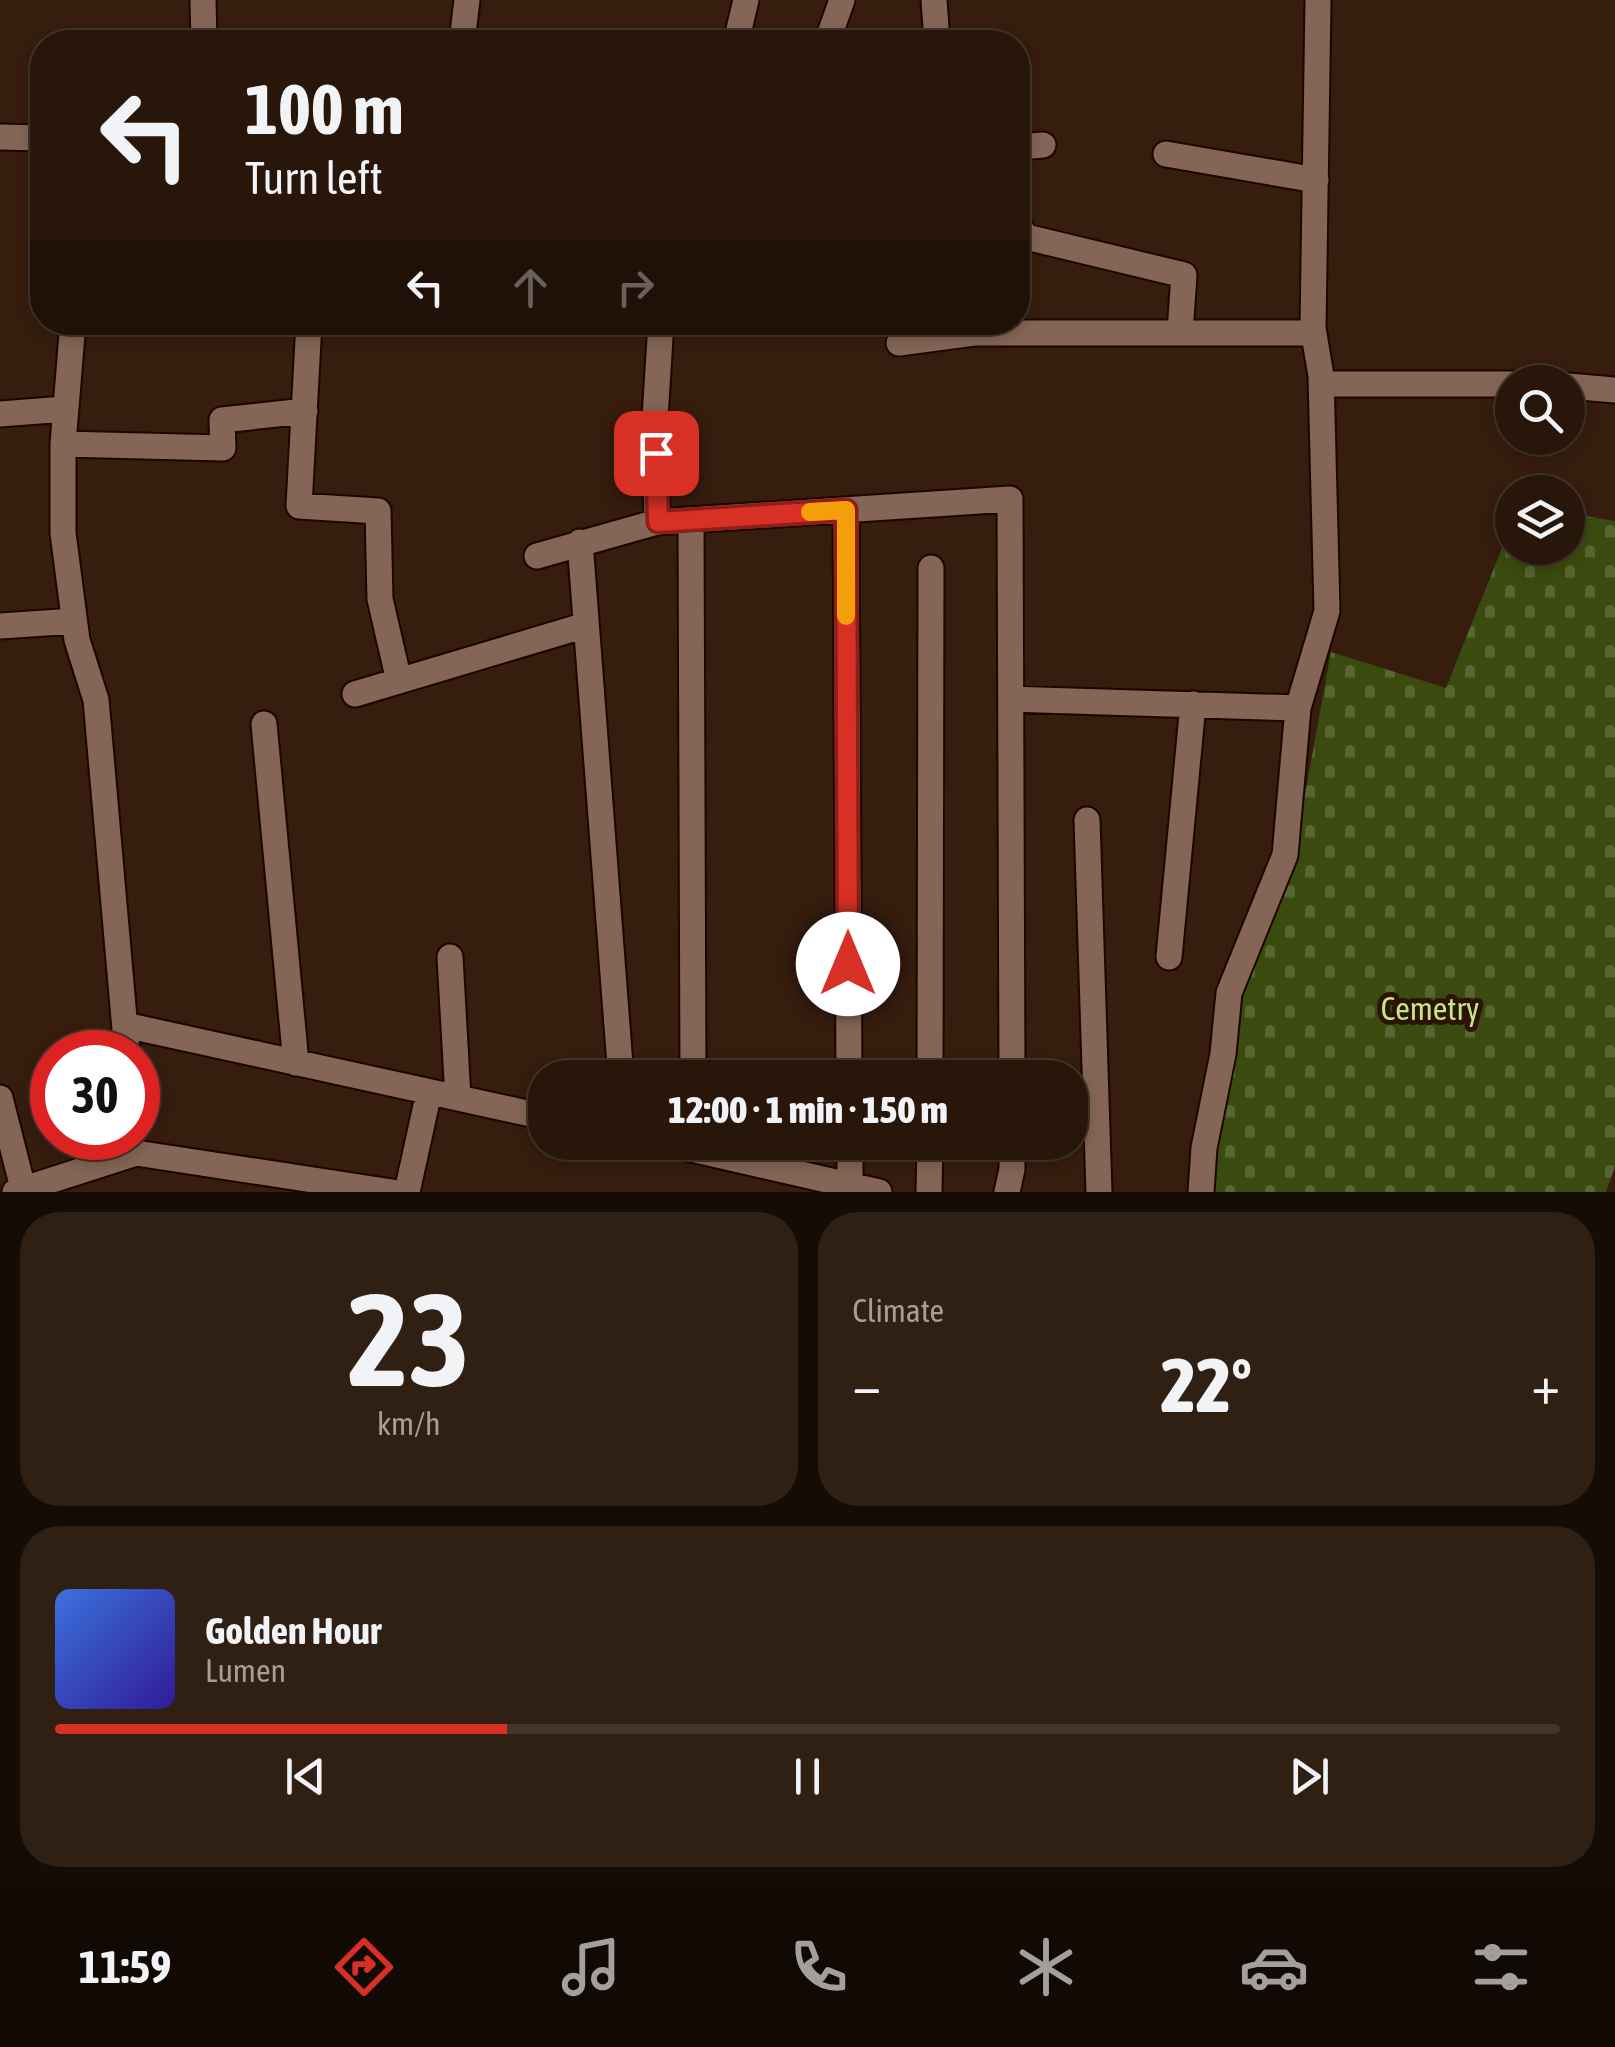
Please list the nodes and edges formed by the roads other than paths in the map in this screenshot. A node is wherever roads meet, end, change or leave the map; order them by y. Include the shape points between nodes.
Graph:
1 (203, 0) edge
2 (467, 0) edge
3 (746, 0) edge
4 (842, 0) edge
5 (934, 0) edge
6 (1318, 0) edge
7 (204, 30) edge
8 (463, 30) edge
9 (739, 30) edge
10 (831, 30) edge
11 (936, 30) edge
12 (0, 138) edge
13 (30, 138) edge
14 (1166, 154) dead end
15 (1316, 180) junction
16 (1030, 238) edge
17 (1030, 330) edge
18 (1180, 332) junction
19 (1314, 333) junction
20 (72, 335) edge
21 (308, 335) edge
22 (660, 335) edge
23 (935, 335) edge
24 (899, 343) dead end
25 (1322, 384) junction
26 (1495, 384) edge
27 (1585, 387) edge
28 (1615, 390) edge
29 (65, 409) junction
30 (305, 411) junction
31 (0, 414) edge
32 (63, 444) junction
33 (846, 510) junction
34 (691, 520) junction
35 (658, 522) junction
36 (580, 542) junction
37 (537, 556) dead end
38 (931, 568) dead end
39 (74, 621) junction
40 (0, 626) edge
41 (586, 626) junction
42 (399, 681) junction
43 (355, 694) dead end
44 (1011, 699) junction
45 (1193, 704) junction
46 (1298, 708) junction
47 (264, 724) dead end
48 (1088, 820) dead end
49 (450, 957) dead end
50 (1168, 957) dead end
51 (125, 1025) junction
52 (126, 1030) edge
53 (620, 1060) edge
54 (693, 1060) edge
55 (849, 1060) edge
56 (930, 1060) edge
57 (1012, 1060) edge
58 (296, 1063) junction
59 (429, 1092) junction
60 (0, 1098) edge
61 (458, 1098) junction
62 (528, 1113) edge
63 (160, 1151) edge
64 (98, 1160) edge
65 (748, 1160) edge
66 (850, 1160) edge
67 (930, 1160) edge
68 (1012, 1160) edge
69 (303, 1185) edge
70 (850, 1186) junction
71 (21, 1191) edge
72 (392, 1192) edge
73 (408, 1192) edge
74 (879, 1192) edge
75 (930, 1192) edge
76 (1007, 1192) edge
77 (1099, 1192) edge
78 (1201, 1192) edge

1 - 7 street
2 - 8 street
3 - 9 street
4 - 10 street
5 - 11 street
6 - 15 street
12 - 13 street
14 - 15 street
15 - 19 street
16 - 18 street via 1184,275
17 - 18 street
18 - 19 street
19 - 25 street
20 - 29 street
21 - 30 street
22 - 35 street
23 - 24 street
25 - 26 street
25 - 46 street via 1327,612
27 - 28 street
29 - 31 street
29 - 32 street
30 - 32 street via 222,420 223,448
30 - 42 street via 299,506 378,512 380,599
32 - 39 street via 62,534
33 - 34 street
33 - 44 street via 1010,499
33 - 55 street
34 - 35 street
34 - 54 street
35 - 36 street
36 - 37 street
36 - 41 street
38 - 56 street
39 - 40 street
39 - 51 street via 96,700
41 - 42 street
41 - 53 street
42 - 43 street
44 - 45 street
44 - 57 street
45 - 46 street
45 - 50 street
46 - 78 street via 1285,855 1229,993
47 - 58 street
48 - 77 street
49 - 61 street
51 - 52 street
51 - 58 street
58 - 59 street
59 - 61 street
59 - 73 street
60 - 71 street
61 - 62 street
63 - 69 street
64 - 71 street
65 - 70 street
66 - 70 street
67 - 75 street
68 - 76 street
69 - 72 street
70 - 74 street

